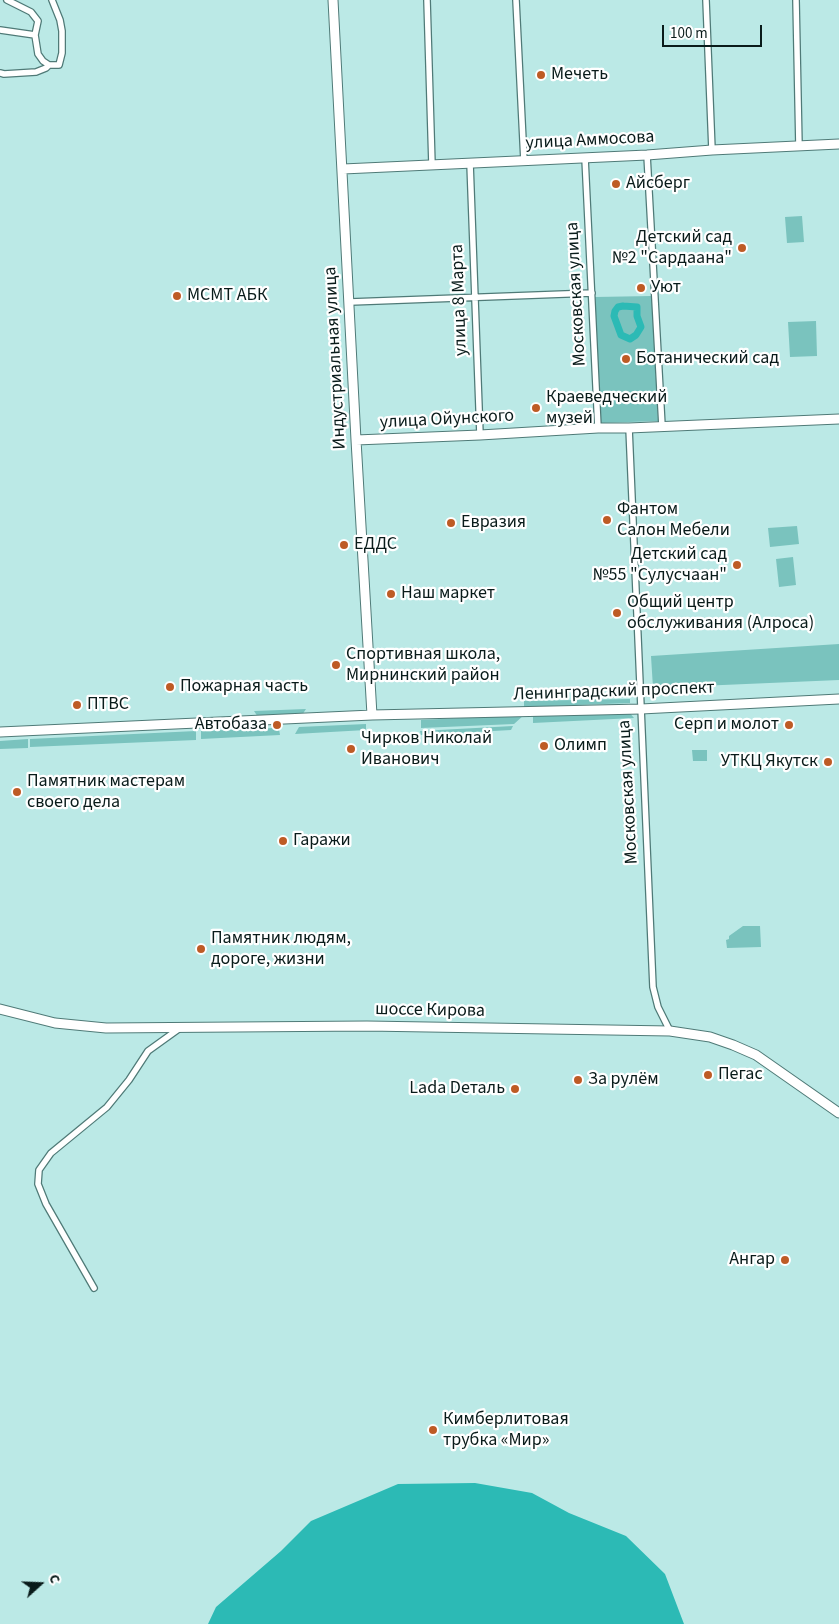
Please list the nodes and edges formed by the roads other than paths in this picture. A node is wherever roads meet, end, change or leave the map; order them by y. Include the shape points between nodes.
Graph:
1 (7, 0) edge
2 (52, 0) edge
3 (333, 0) edge
4 (427, 0) edge
5 (516, 0) edge
6 (706, 0) edge
7 (796, 0) edge
8 (0, 30) edge
9 (35, 35) junction
10 (49, 66) junction
11 (0, 73) edge
12 (839, 144) edge
13 (800, 147) junction
14 (712, 150) junction
15 (648, 155) junction
16 (585, 158) junction
17 (524, 161) junction
18 (470, 163) junction
19 (432, 165) junction
20 (343, 169) junction
21 (592, 293) junction
22 (475, 298) junction
23 (350, 302) junction
24 (839, 418) edge
25 (662, 426) junction
26 (598, 428) junction
27 (629, 428) junction
28 (480, 435) junction
29 (356, 440) junction
30 (839, 699) edge
31 (641, 708) junction
32 (372, 715) junction
33 (0, 732) edge
34 (0, 1009) edge
35 (180, 1028) junction
36 (670, 1031) junction
37 (839, 1113) edge
38 (94, 1288) dead end

1 - 9 street via 31,12 38,22
2 - 10 street via 60,20 62,53 59,65
3 - 20 main road, Индустриальная улица
4 - 19 street
5 - 17 street
6 - 14 street
7 - 13 street
8 - 9 street
9 - 10 street via 38,54
10 - 11 street via 36,72
12 - 13 main road, улица Аммосова
13 - 14 main road, улица Аммосова
14 - 15 main road, улица Аммосова
15 - 16 main road, улица Аммосова
15 - 25 street
16 - 17 main road, улица Аммосова
16 - 21 street, Московская улица
17 - 18 main road, улица Аммосова
18 - 19 main road, улица Аммосова
18 - 22 street, улица 8 Марта
19 - 20 main road, улица Аммосова
20 - 23 main road, Индустриальная улица
21 - 22 street
21 - 26 street, Московская улица
22 - 23 street
22 - 28 street, улица 8 Марта
23 - 29 main road, Индустриальная улица
24 - 25 main road, улица Ойунского
25 - 27 main road, улица Ойунского
26 - 27 main road, улица Ойунского
26 - 28 main road, улица Ойунского
27 - 31 street, Московская улица
28 - 29 main road, улица Ойунского
29 - 32 main road, Индустриальная улица
30 - 31 main road, Ленинградский проспект
31 - 32 main road, Ленинградский проспект
31 - 36 street, Московская улица via 653,987 658,1007
32 - 33 main road, Ленинградский проспект
34 - 35 main road, шоссе Кирова via 70,1025
35 - 36 main road, шоссе Кирова via 367,1026
35 - 38 street via 148,1051 107,1107 51,1153 39,1170 38,1184 46,1204
36 - 37 main road, шоссе Кирова via 716,1039 756,1054

